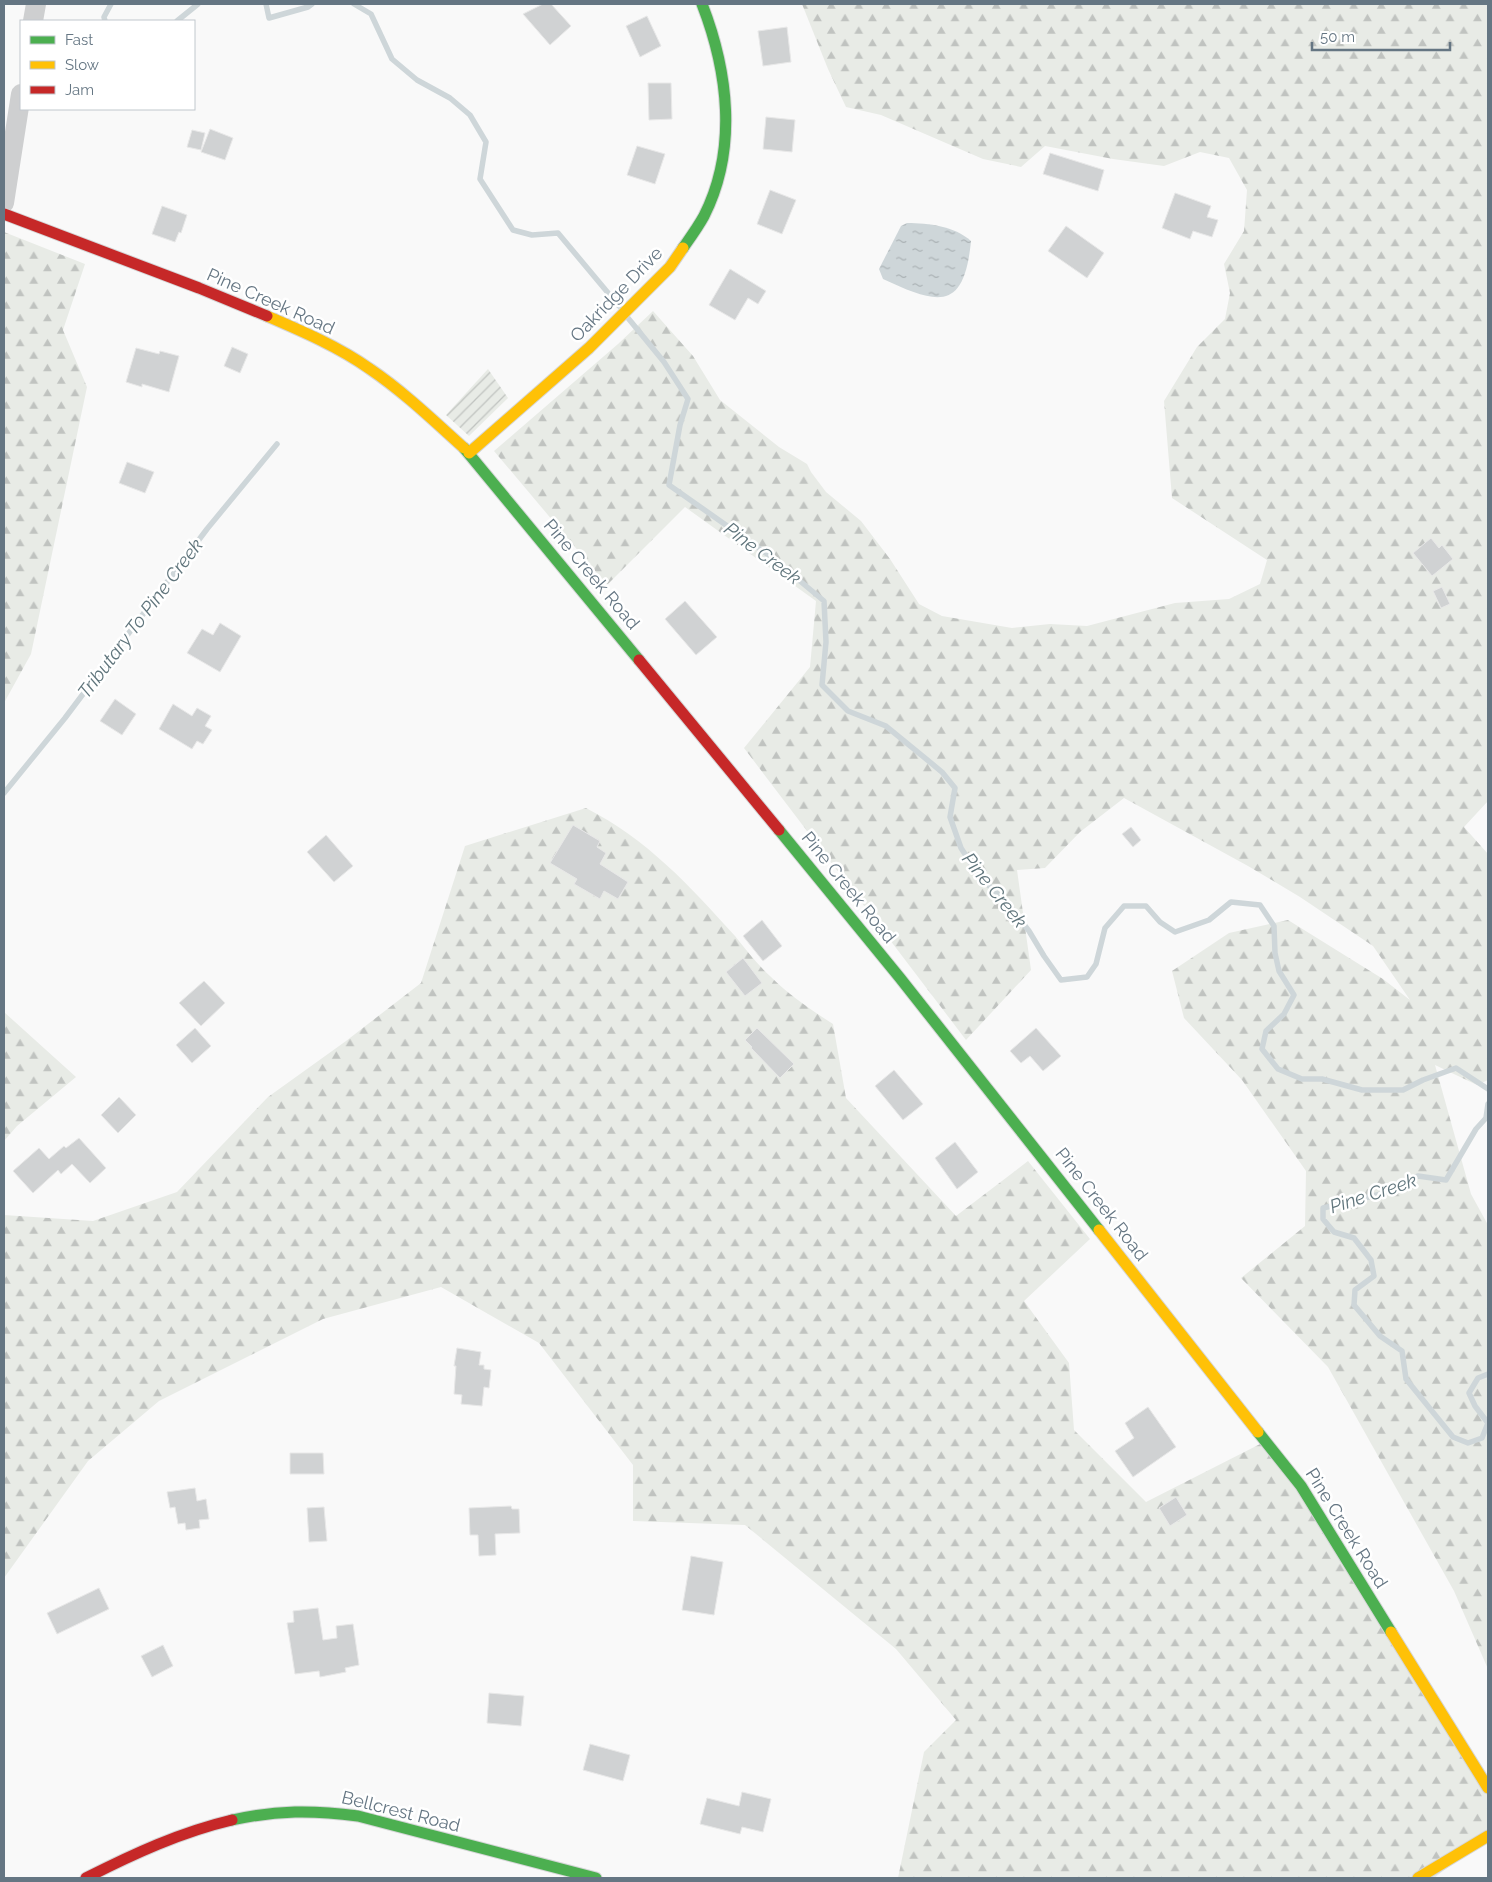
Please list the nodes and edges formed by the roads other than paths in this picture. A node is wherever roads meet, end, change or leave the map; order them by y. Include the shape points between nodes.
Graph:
1 (36, 4) edge
2 (702, 4) edge
3 (33, 20) edge
4 (20, 100) edge
5 (4, 203) edge
6 (4, 214) edge
7 (469, 454) junction
8 (1488, 1788) edge
9 (1488, 1836) edge
10 (86, 1878) edge
11 (596, 1878) edge
12 (1418, 1878) edge

1 - 3 street
2 - 7 street, Oakridge Drive via 722,68 726,105 719,176 704,216 670,267 589,348
4 - 5 street
6 - 7 street, Pine Creek Road via 306,333 369,368 436,422
7 - 8 street, Pine Creek Road via 900,978 1301,1486
9 - 12 street
10 - 11 street, Bellcrest Road via 155,1845 214,1825 271,1812 296,1810 358,1816

